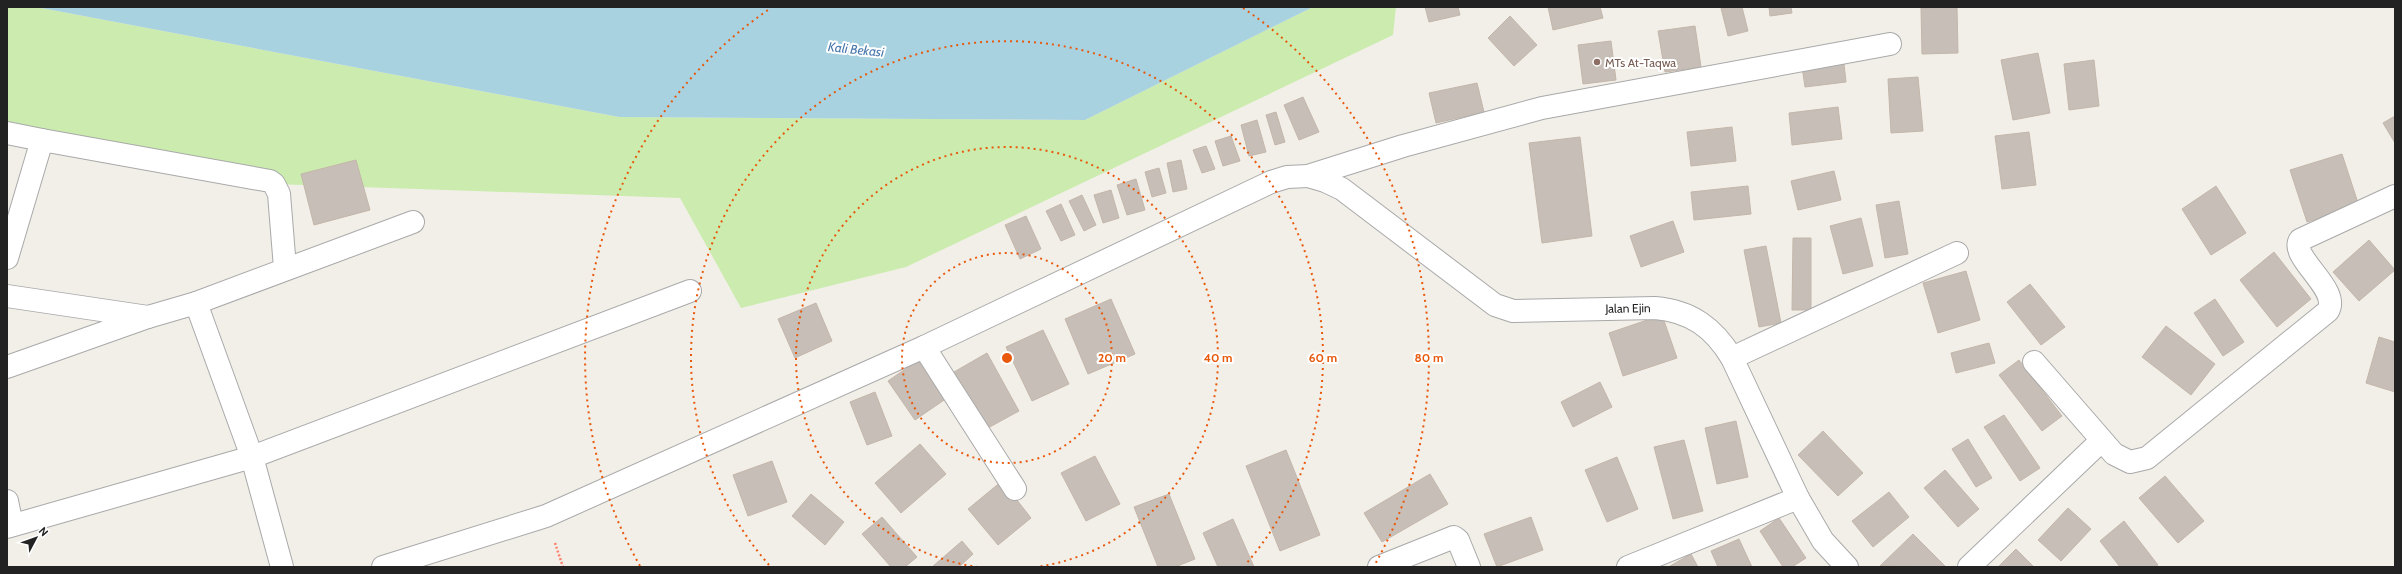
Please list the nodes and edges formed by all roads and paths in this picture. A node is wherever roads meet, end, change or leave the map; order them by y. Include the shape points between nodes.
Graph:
1 (1890, 44) dead end
2 (7, 133) edge
3 (42, 140) junction
4 (1308, 176) junction
5 (2395, 196) edge
6 (412, 222) dead end
7 (1956, 253) dead end
8 (7, 258) edge
9 (285, 268) junction
10 (690, 291) dead end
11 (7, 296) edge
12 (196, 303) junction
13 (148, 317) junction
14 (924, 347) junction
15 (1732, 358) junction
16 (2034, 362) dead end
17 (7, 367) edge
18 (2101, 441) junction
19 (252, 457) junction
20 (1015, 489) dead end
21 (1798, 498) junction
22 (7, 500) edge
23 (10, 526) edge
24 (282, 567) edge
25 (383, 567) edge
26 (1379, 567) edge
27 (1469, 567) edge
28 (1628, 567) edge
29 (1847, 567) edge
30 (1969, 567) edge

1 - 4 street via 1542,108 1403,146
2 - 3 street
3 - 8 street
3 - 9 street via 270,181 278,194
4 - 14 street via 1287,177 1271,182
4 - 15 street, Jalan Ejin via 1342,189 1494,305 1513,311 1674,309 1708,328 1723,343
5 - 18 street via 2302,238 2298,243 2299,250 2329,296 2331,302 2328,311 2147,458 2130,462 2122,460
6 - 9 street
7 - 15 street
9 - 12 street
10 - 19 street
11 - 13 street
12 - 13 street
12 - 19 street
13 - 17 street
14 - 20 street
14 - 25 street via 546,516
15 - 21 street, Jalan Ejin
16 - 18 street
18 - 30 street
19 - 23 street
19 - 24 street
21 - 28 street
21 - 29 street, Jalan Ejin via 1823,541
22 - 23 street
26 - 27 street via 1454,537 1458,540

